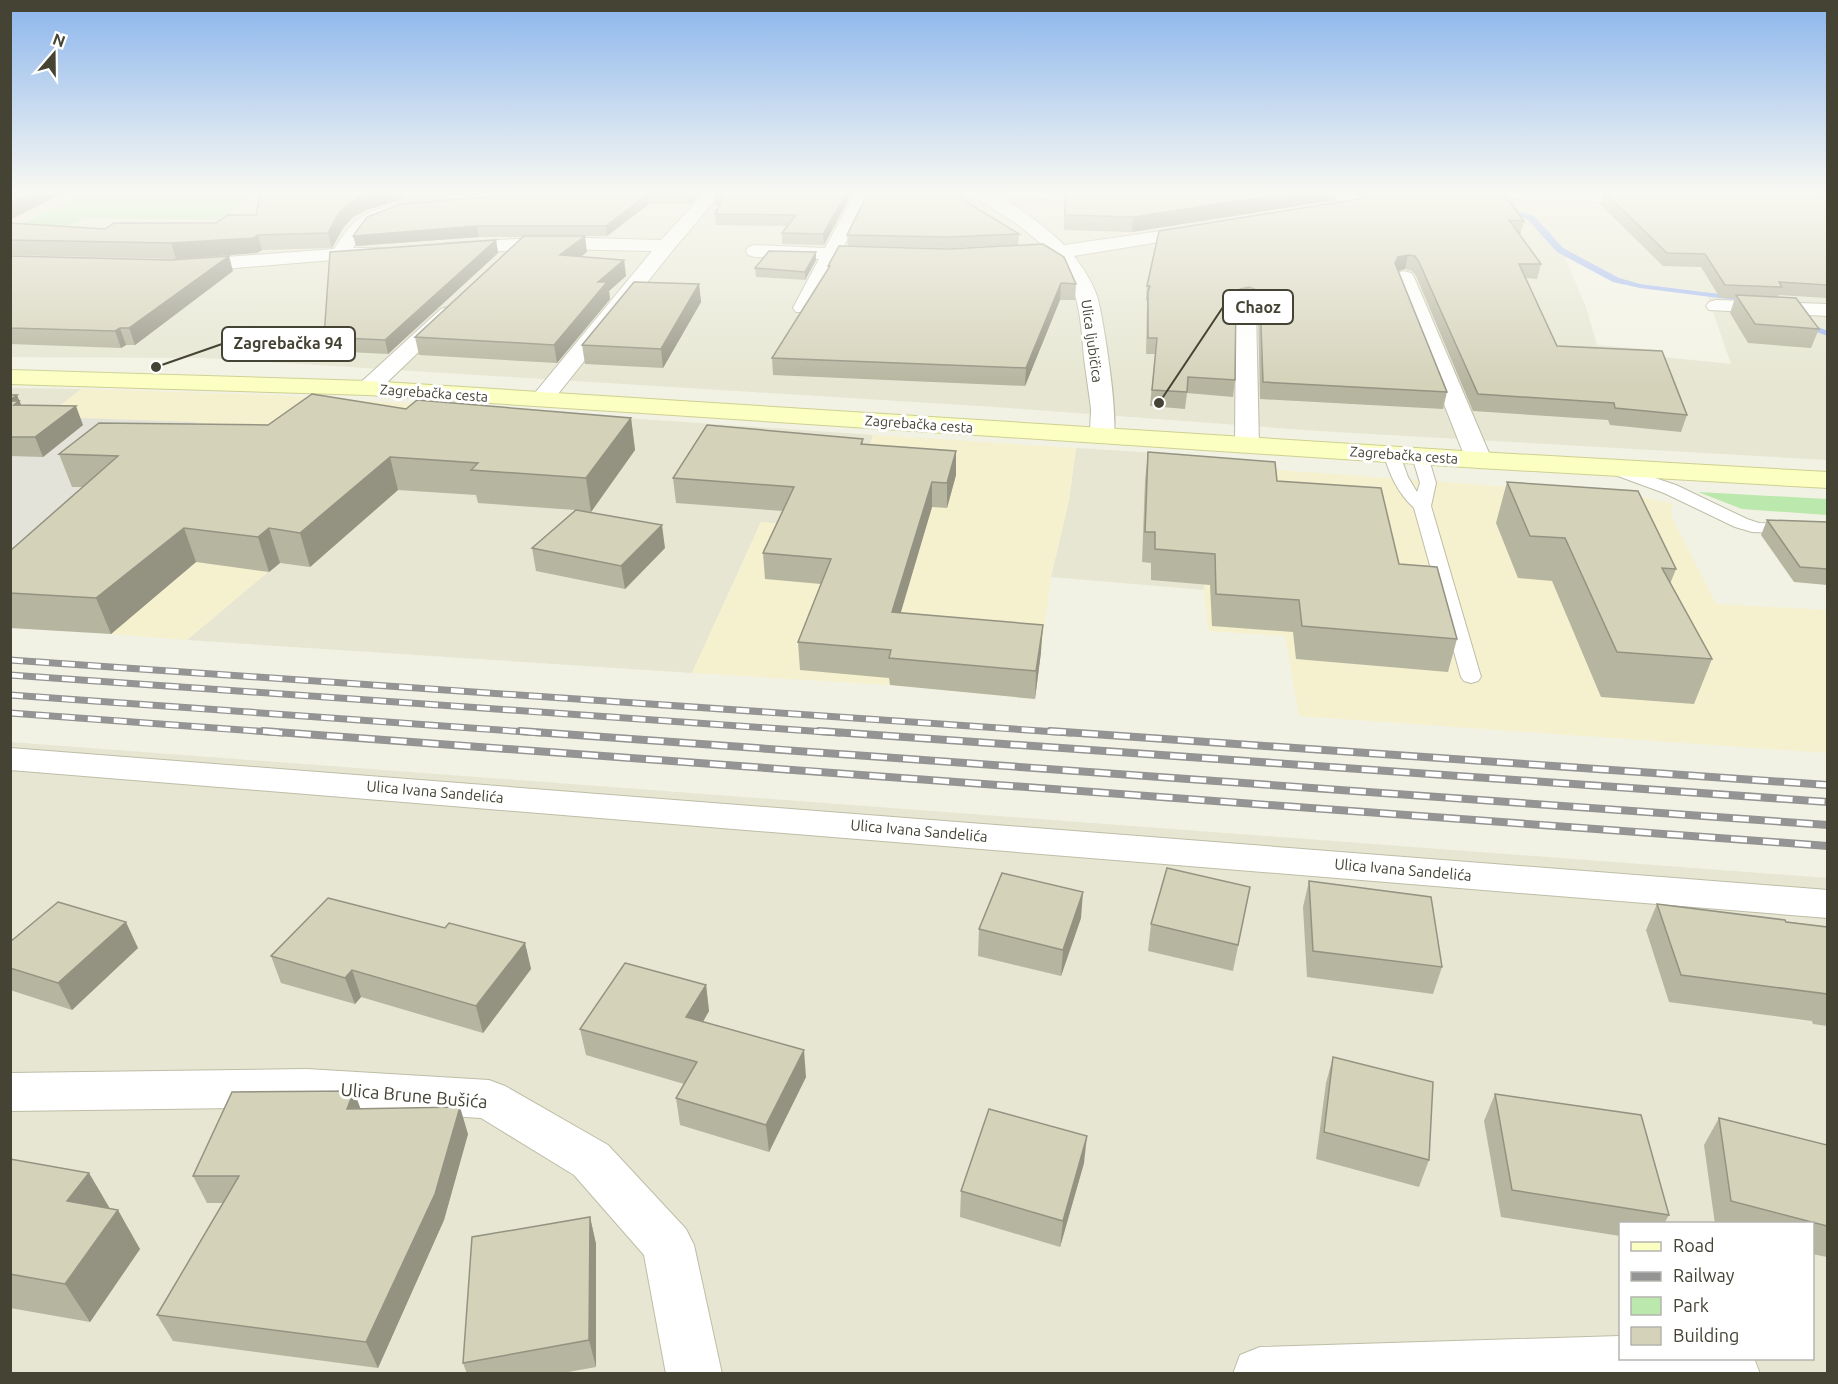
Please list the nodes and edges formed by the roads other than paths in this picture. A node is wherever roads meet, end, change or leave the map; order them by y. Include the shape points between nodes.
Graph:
1 (317, 256) edge
2 (508, 256) edge
3 (658, 256) edge
4 (831, 256) edge
5 (1062, 256) edge
6 (165, 266) edge
7 (496, 267) edge
8 (1404, 277) dead end
9 (464, 298) edge
10 (1716, 306) dead end
11 (803, 308) edge
12 (1246, 310) dead end
13 (1827, 310) edge
14 (10, 377) edge
15 (368, 388) junction
16 (542, 399) junction
17 (1102, 436) junction
18 (1247, 445) junction
19 (1392, 455) junction
20 (1420, 456) junction
21 (1479, 460) junction
22 (1612, 469) junction
23 (1827, 480) edge
24 (1422, 506) junction
25 (1827, 530) edge
26 (1471, 677) dead end
27 (10, 759) edge
28 (1827, 904) edge
29 (10, 1092) edge
30 (694, 1374) edge
31 (1260, 1374) edge
32 (1733, 1374) edge

1 - 6 street
2 - 7 street
3 - 16 street
4 - 11 street
5 - 17 street, Ulica ljubičica via 1079,276 1086,295 1103,418
8 - 21 street
9 - 15 street
10 - 13 street
12 - 18 street
14 - 15 main road, Zagrebačka cesta
15 - 16 main road, Zagrebačka cesta
16 - 17 main road, Zagrebačka cesta
17 - 18 main road, Zagrebačka cesta
18 - 19 main road, Zagrebačka cesta
19 - 20 main road, Zagrebačka cesta
19 - 24 lane via 1407,494
20 - 21 main road, Zagrebačka cesta
20 - 24 lane via 1428,483
21 - 22 main road, Zagrebačka cesta
22 - 23 main road, Zagrebačka cesta
22 - 25 lane via 1662,485 1758,528
24 - 26 lane
27 - 28 street, Ulica Ivana Sandelića
29 - 30 street, Ulica Brune Bušića via 307,1088 489,1099 591,1160 669,1245
31 - 32 street via 1630,1363

